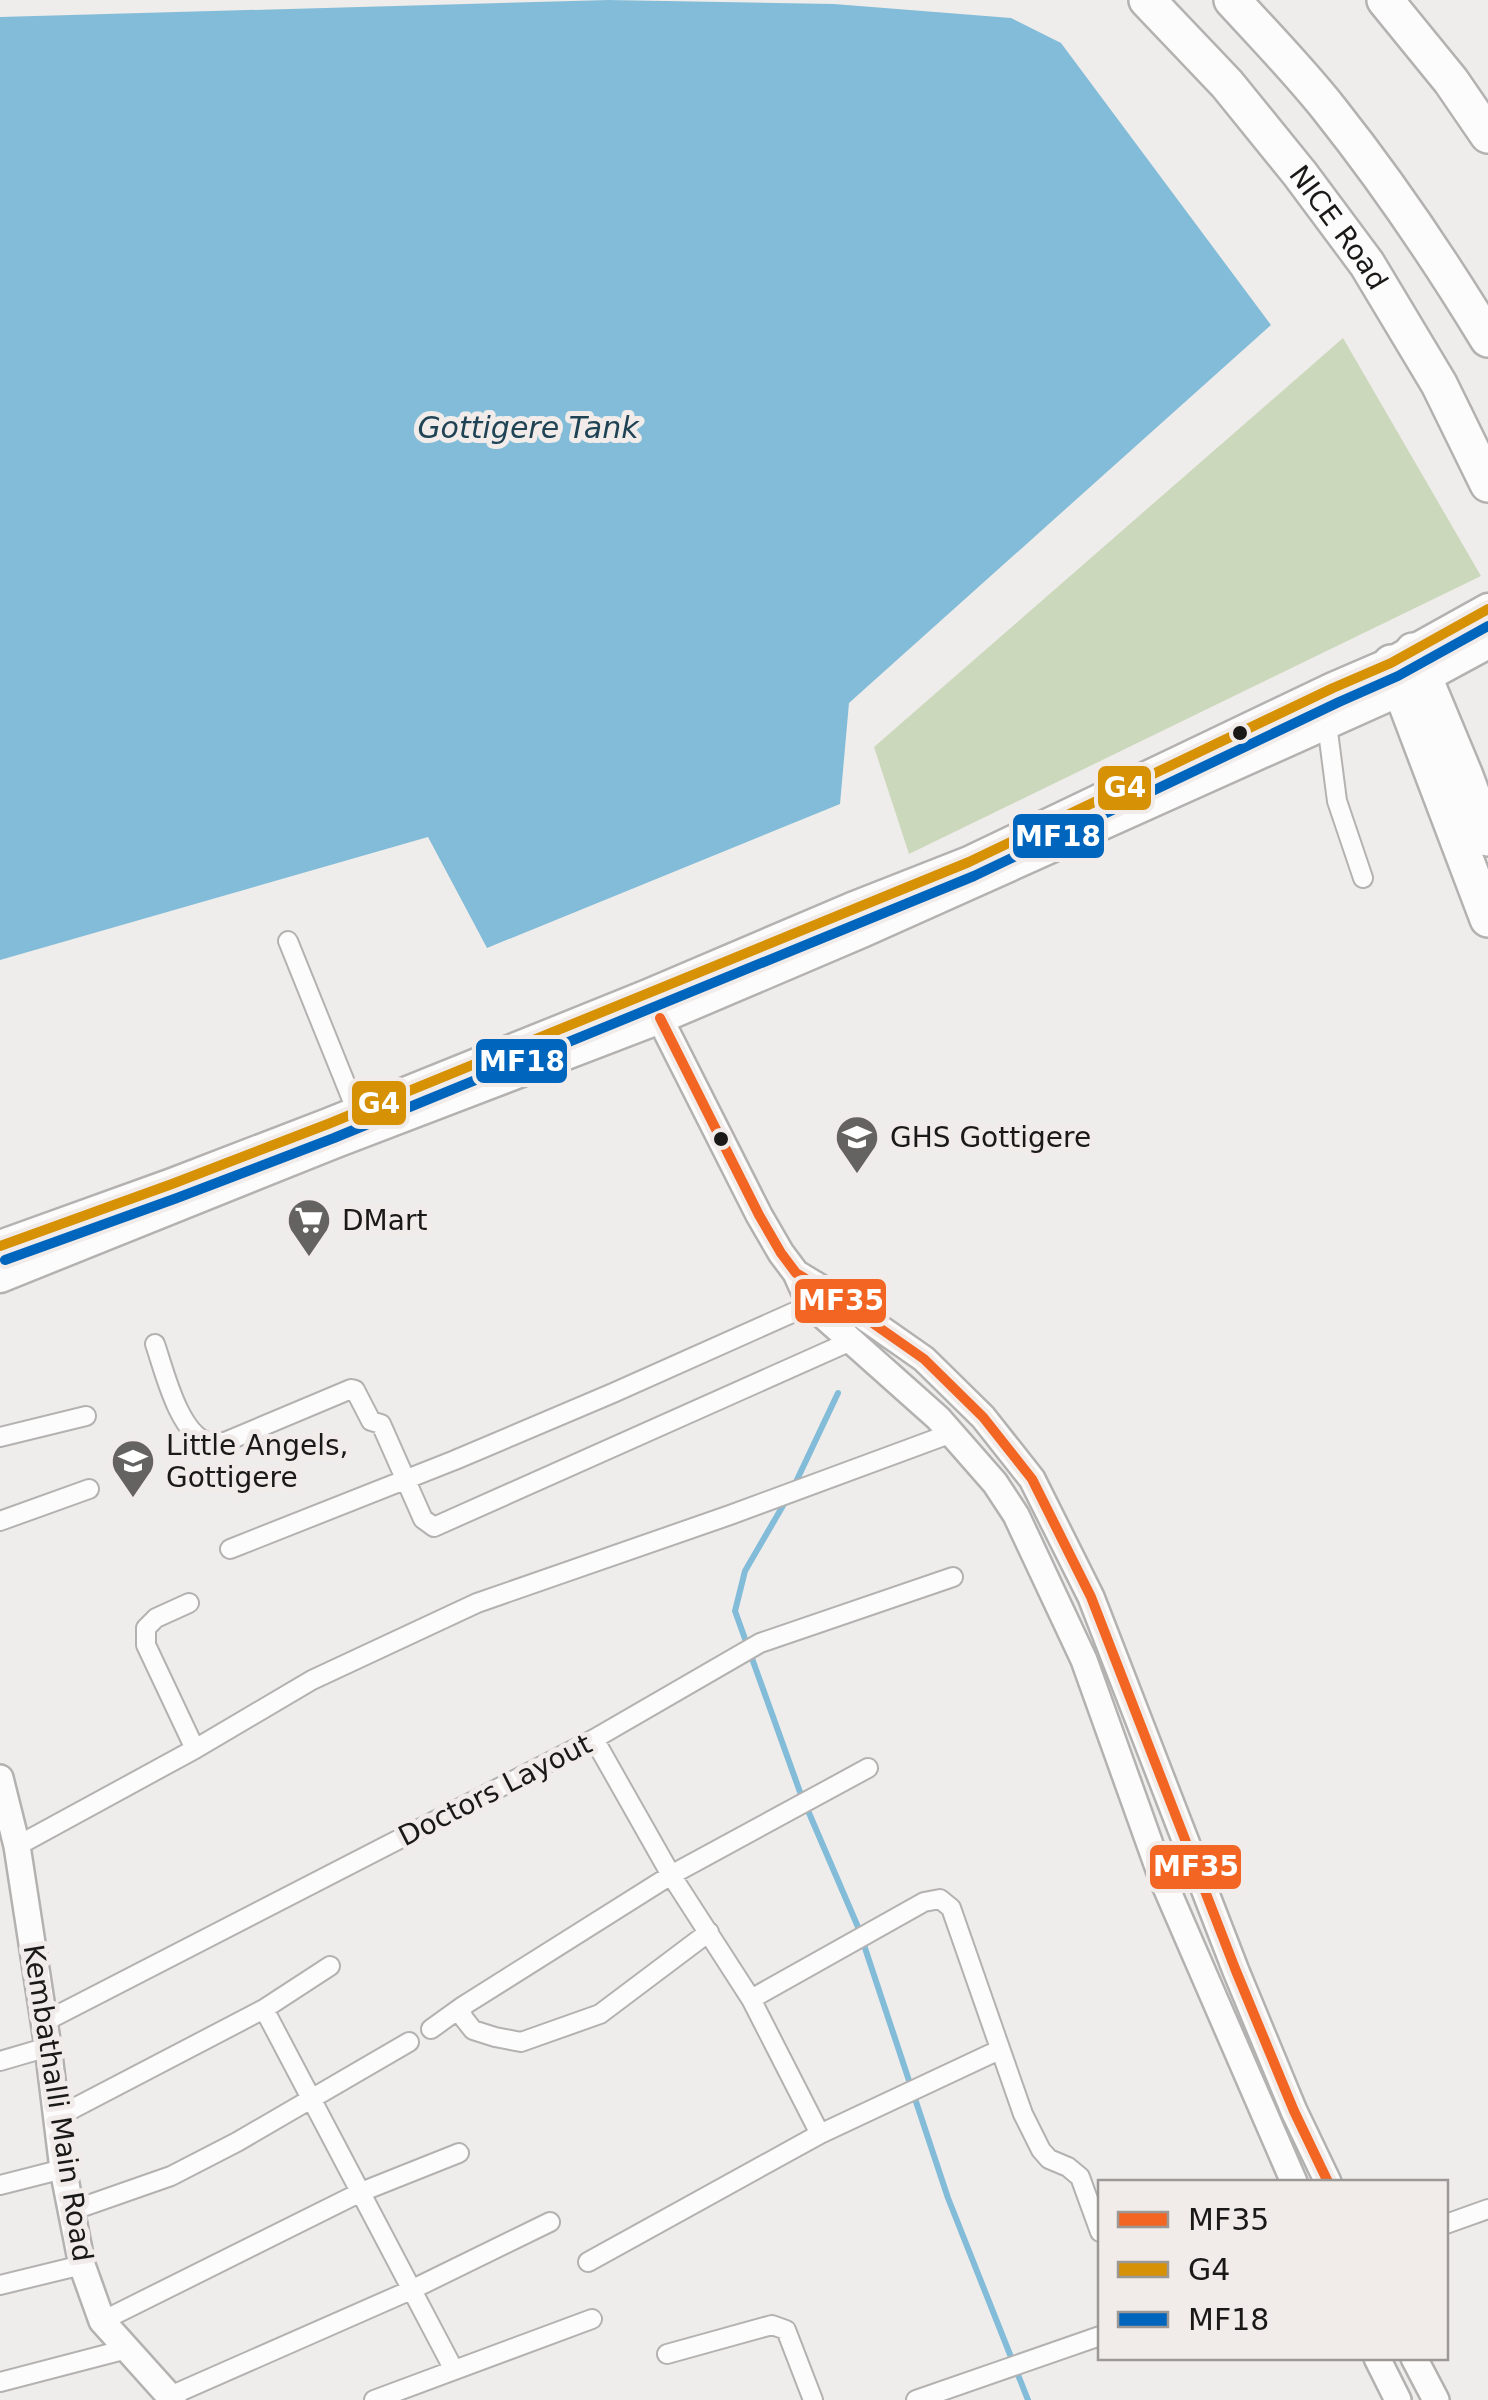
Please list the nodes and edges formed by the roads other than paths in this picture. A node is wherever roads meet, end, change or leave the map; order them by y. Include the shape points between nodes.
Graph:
1 (1146, 0) edge
2 (1232, 0) edge
3 (1385, 0) edge
4 (1415, 14) edge
5 (1488, 98) edge
6 (1488, 135) edge
7 (1488, 340) edge
8 (1485, 478) edge
9 (1488, 609) edge
10 (1488, 643) edge
11 (1407, 671) junction
12 (1327, 724) junction
13 (1488, 838) edge
14 (1363, 878) dead end
15 (1488, 919) edge
16 (288, 941) dead end
17 (654, 1006) junction
18 (357, 1112) junction
19 (0, 1246) edge
20 (0, 1277) edge
21 (822, 1300) junction
22 (851, 1341) junction
23 (155, 1344) dead end
24 (86, 1416) dead end
25 (952, 1433) junction
26 (0, 1438) edge
27 (404, 1480) junction
28 (88, 1489) dead end
29 (0, 1521) edge
30 (230, 1549) dead end
31 (953, 1577) dead end
32 (188, 1603) dead end
33 (594, 1739) junction
34 (196, 1748) junction
35 (868, 1768) dead end
36 (0, 1778) edge
37 (17, 1846) junction
38 (672, 1875) junction
39 (708, 1932) junction
40 (330, 1966) dead end
41 (751, 1998) junction
42 (462, 2006) junction
43 (264, 2009) junction
44 (431, 2029) dead end
45 (46, 2034) junction
46 (409, 2042) dead end
47 (999, 2050) junction
48 (0, 2062) edge
49 (310, 2099) junction
50 (57, 2116) junction
51 (820, 2134) junction
52 (460, 2153) dead end
53 (63, 2169) junction
54 (1293, 2180) edge
55 (1327, 2180) edge
56 (0, 2185) edge
57 (361, 2192) junction
58 (1488, 2209) edge
59 (72, 2211) junction
60 (550, 2222) dead end
61 (1448, 2223) edge
62 (1098, 2226) edge
63 (588, 2262) dead end
64 (82, 2266) junction
65 (0, 2285) edge
66 (411, 2290) junction
67 (592, 2319) dead end
68 (102, 2321) junction
69 (1098, 2337) edge
70 (127, 2349) junction
71 (667, 2354) dead end
72 (1377, 2360) edge
73 (1415, 2360) edge
74 (454, 2370) junction
75 (0, 2382) edge
76 (963, 2392) edge
77 (172, 2398) edge
78 (374, 2400) edge
79 (812, 2400) edge
80 (916, 2400) edge
81 (1398, 2400) edge
82 (1436, 2400) edge

1 - 8 highway, NICE Road via 1228,84 1367,264 1440,384
2 - 7 highway via 1328,108 1449,274
3 - 4 highway
4 - 5 highway
4 - 6 highway
9 - 11 main road
10 - 11 main road
11 - 12 main road
11 - 13 highway via 1465,776
11 - 15 highway
11 - 17 main road via 1316,696
12 - 14 street via 1337,801
12 - 17 main road via 862,932
16 - 18 street
17 - 18 main road
17 - 20 main road
17 - 21 main road via 759,1215
18 - 19 main road
21 - 22 main road
21 - 27 street
21 - 55 main road via 924,1358 983,1417 1032,1480 1091,1597 1236,1970
22 - 25 main road
22 - 27 street via 434,1527
23 - 27 street via 182,1416 209,1442 224,1442 352,1389 370,1421 380,1424
24 - 26 street
25 - 34 street via 477,1603 312,1680
25 - 54 main road via 1016,1516 1084,1660 1162,1878
27 - 30 street
28 - 29 street
31 - 33 street, Doctors Layout via 748,1650
32 - 34 street via 146,1628 146,1645
33 - 38 street
33 - 45 street, Doctors Layout
34 - 37 street
35 - 38 street
36 - 37 main road, Kembathalli Main Road
37 - 45 main road, Kembathalli Main Road
38 - 39 street
38 - 42 street
39 - 41 street
39 - 42 street via 600,2014 521,2042 472,2030
40 - 43 street
41 - 47 street via 940,1899 950,1908
41 - 51 street
42 - 44 street
43 - 49 street
43 - 50 street
45 - 48 street, Doctors Layout
45 - 50 main road, Kembathalli Main Road
46 - 49 street
47 - 51 street
47 - 62 street via 1041,2150 1080,2177
49 - 57 street
49 - 59 street via 170,2176
50 - 53 main road, Kembathalli Main Road
51 - 63 street
52 - 57 street
53 - 56 street
53 - 59 main road, Kembathalli Main Road
57 - 66 street
57 - 68 street
58 - 61 street
59 - 64 main road, Kembathalli Main Road
60 - 66 street
64 - 65 street
64 - 68 main road, Kembathalli Main Road
66 - 74 street
66 - 77 street
67 - 74 street
68 - 70 main road, Kembathalli Main Road
69 - 76 street
70 - 75 street
70 - 77 main road, Kembathalli Main Road
71 - 79 street via 772,2325 786,2330
72 - 81 main road
73 - 82 main road
74 - 78 street
76 - 80 street

